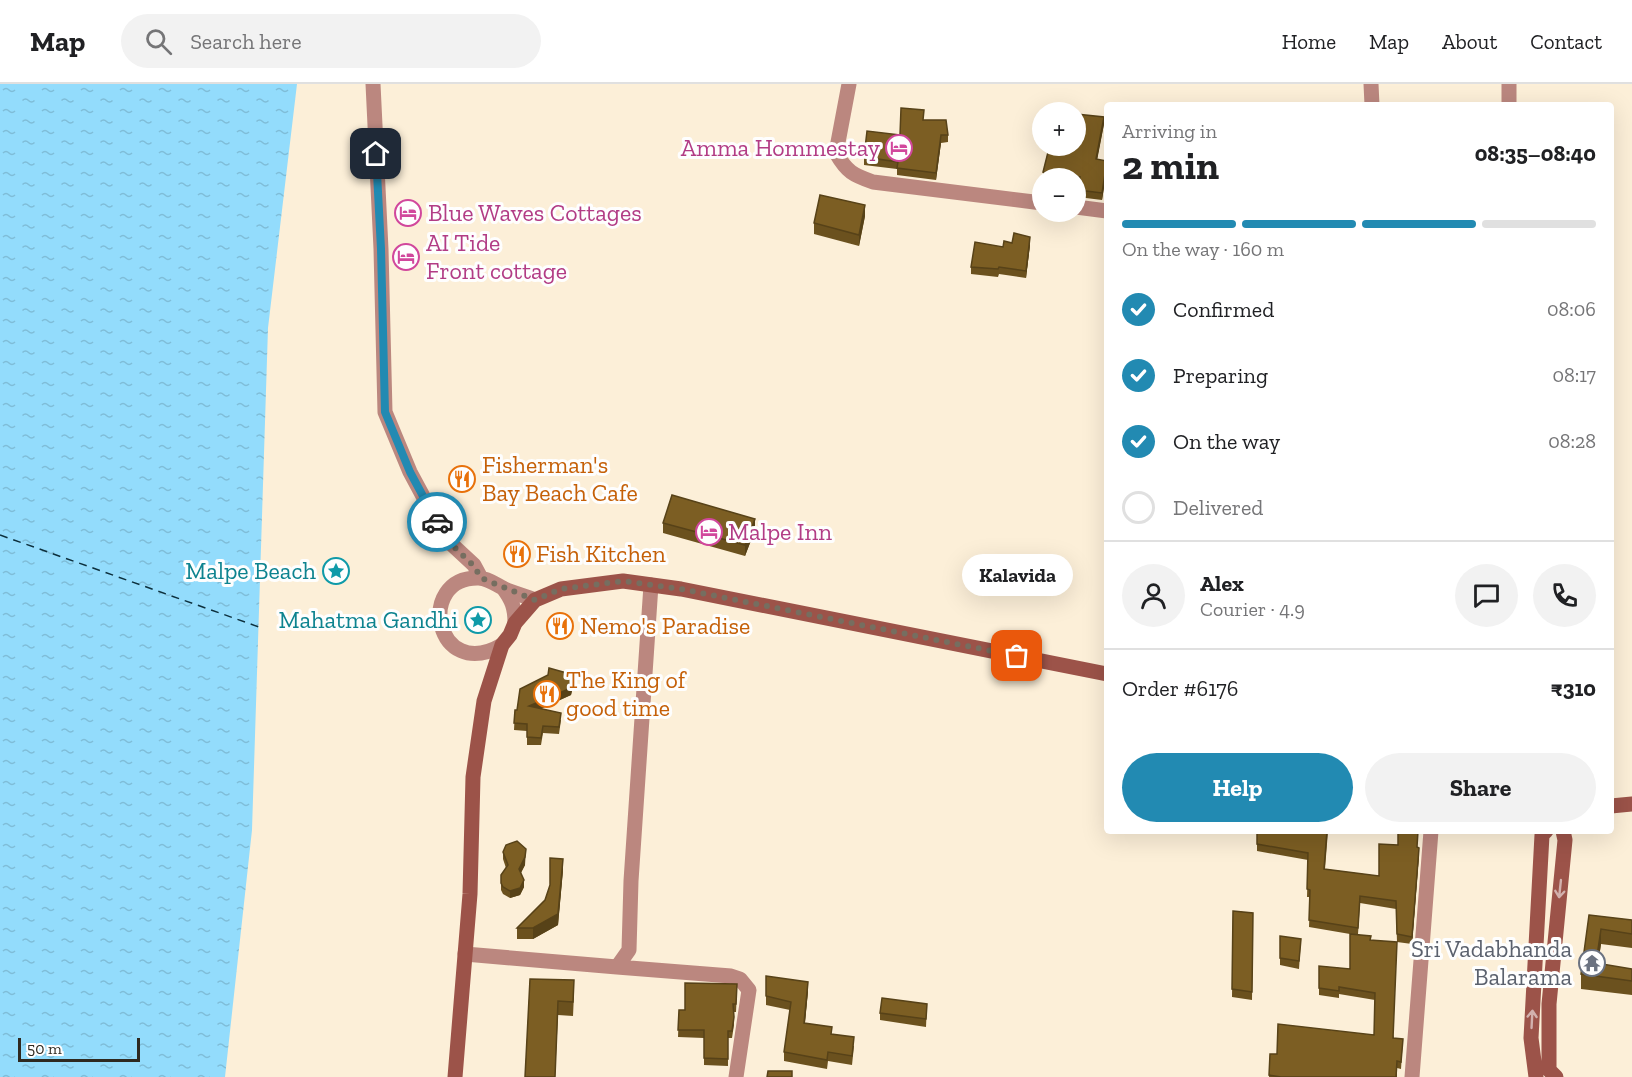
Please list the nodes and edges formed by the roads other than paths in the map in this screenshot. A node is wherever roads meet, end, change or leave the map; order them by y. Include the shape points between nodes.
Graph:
1 (373, 84) edge
2 (849, 84) edge
3 (1371, 84) edge
4 (1509, 84) edge
5 (1372, 102) edge
6 (1509, 102) edge
7 (1032, 202) edge
8 (1086, 208) edge
9 (1104, 211) edge
10 (481, 578) junction
11 (651, 585) junction
12 (503, 588) junction
13 (535, 600) junction
14 (515, 623) junction
15 (502, 645) junction
16 (1104, 673) edge
17 (1632, 804) edge
18 (1614, 807) edge
19 (1614, 808) edge
20 (1632, 813) edge
21 (1431, 834) edge
22 (1543, 834) edge
23 (1564, 834) edge
24 (465, 954) junction
25 (617, 967) junction
26 (454, 1077) edge
27 (736, 1077) edge
28 (1412, 1077) edge
29 (1536, 1077) edge
30 (1556, 1077) edge

1 - 10 street via 385,412 410,472 446,539
2 - 7 street via 836,153 852,174 873,182
3 - 5 street
4 - 6 street
8 - 9 street
10 - 12 street
10 - 15 street via 469,579 448,591 440,608 440,626 453,646 465,652 491,652
11 - 13 street via 623,581 561,589
11 - 16 street
11 - 25 street via 629,950
12 - 13 street
12 - 14 street via 511,598
13 - 14 street
14 - 15 street
15 - 24 street via 484,701 473,777
17 - 18 street
19 - 20 street
21 - 28 street
29 -> 22 street via 1531,1038
23 -> 30 street via 1549,1004 1549,1070
24 - 25 street
24 - 26 street
25 - 27 street via 740,979 749,990

